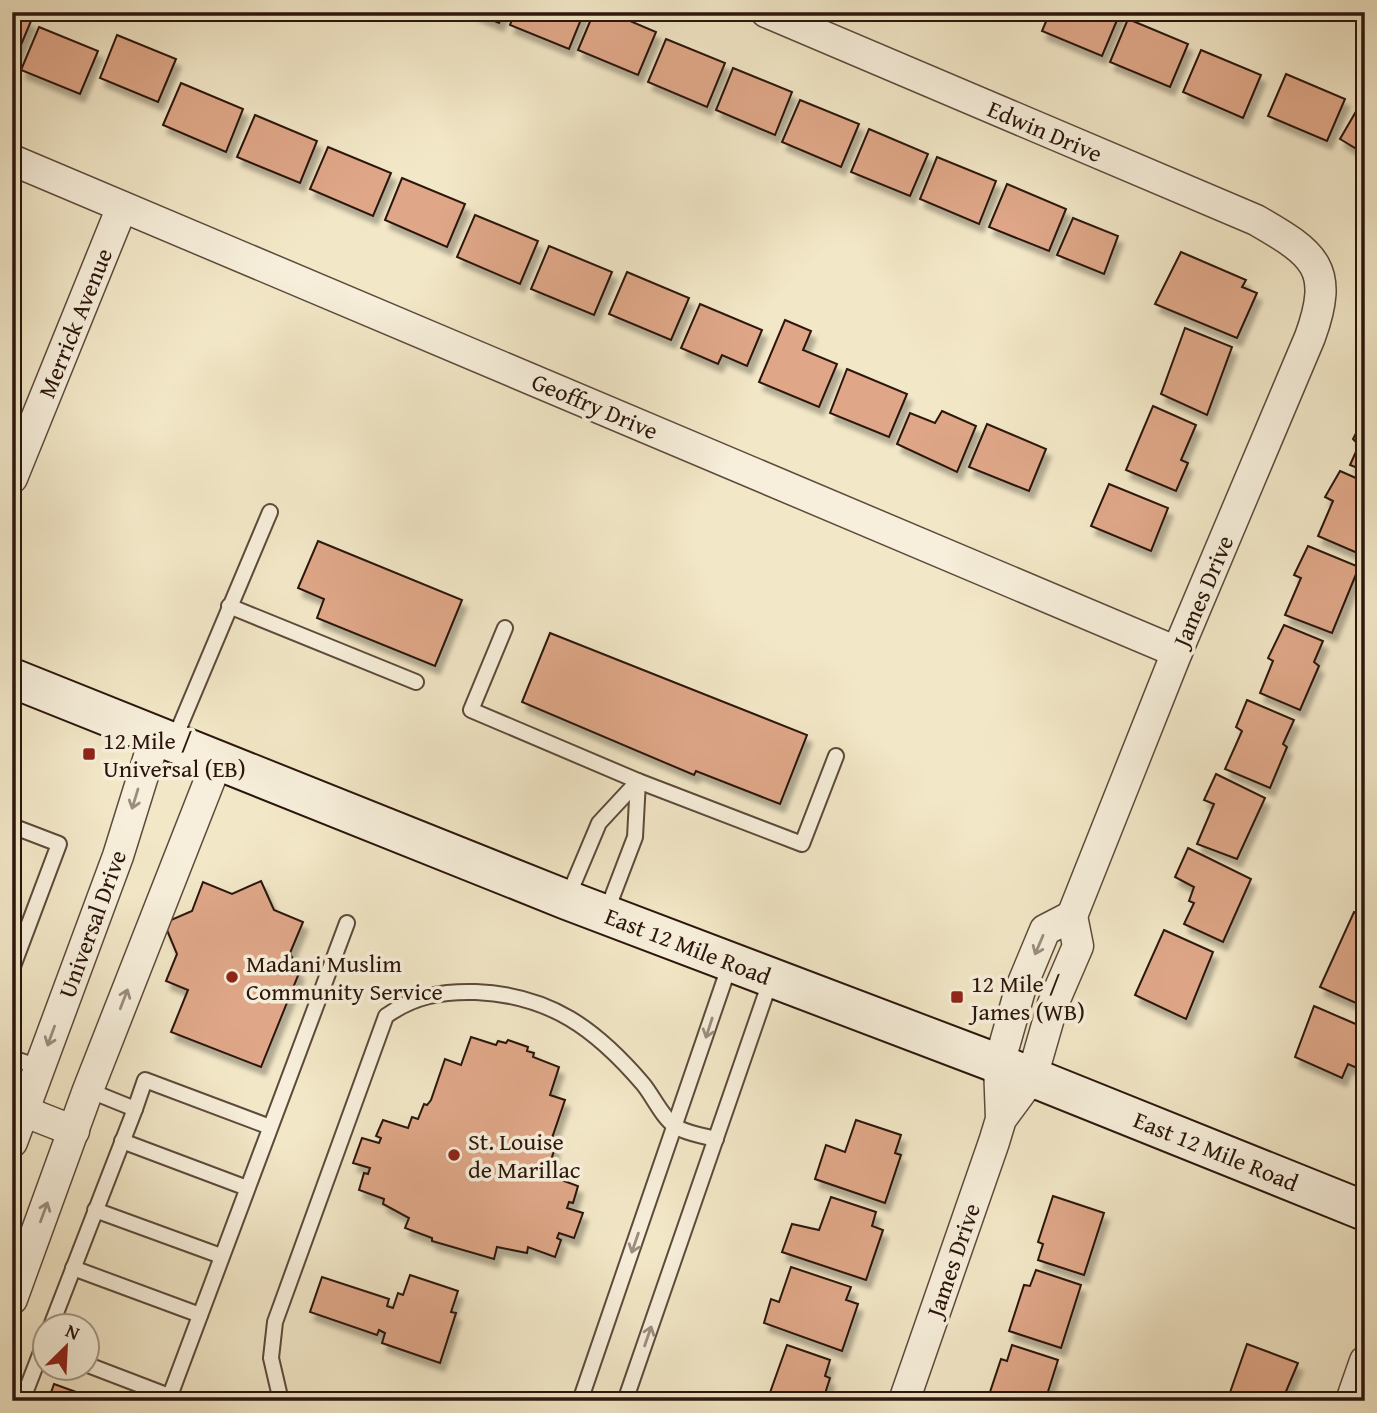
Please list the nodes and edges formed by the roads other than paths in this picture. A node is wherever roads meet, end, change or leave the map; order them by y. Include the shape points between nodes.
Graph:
1 (766, 12) edge
2 (12, 160) edge
3 (122, 207) junction
4 (1316, 264) joint
5 (12, 478) edge
6 (270, 512) dead end
7 (229, 606) junction
8 (505, 628) dead end
9 (1178, 652) junction
10 (12, 678) edge
11 (416, 682) dead end
12 (165, 738) junction
13 (836, 756) dead end
14 (218, 760) junction
15 (638, 781) junction
16 (12, 826) edge
17 (567, 900) junction
18 (606, 915) junction
19 (347, 923) dead end
20 (730, 963) junction
21 (12, 969) edge
22 (771, 978) junction
23 (26, 1062) edge
24 (1016, 1070) junction
25 (88, 1090) junction
26 (135, 1109) junction
27 (23, 1111) junction
28 (675, 1126) junction
29 (270, 1127) junction
30 (74, 1130) junction
31 (716, 1139) junction
32 (122, 1141) junction
33 (12, 1142) edge
34 (247, 1188) junction
35 (95, 1210) junction
36 (1365, 1211) edge
37 (20, 1256) edge
38 (221, 1256) junction
39 (73, 1268) junction
40 (12, 1299) edge
41 (56, 1312) edge
42 (200, 1315) junction
43 (1365, 1361) edge
44 (102, 1371) edge
45 (32, 1376) edge
46 (168, 1398) edge
47 (22, 1401) edge
48 (281, 1401) edge
49 (580, 1401) edge
50 (625, 1401) edge
51 (904, 1401) edge
52 (1351, 1401) edge

1 - 4 street, Edwin Drive via 1256,220
2 - 3 street, Geoffry Drive
3 - 5 street, Merrick Avenue
3 - 9 street, Geoffry Drive
4 - 9 street, James Drive via 1321,306 1310,337
6 - 7 lane
7 - 11 lane
7 - 12 lane
8 - 15 lane via 471,710
9 - 24 street, James Drive via 1072,916 1045,930 1020,990
10 - 12 main road, East 12 Mile Road
12 - 14 main road, East 12 Mile Road
12 -> 23 street, Universal Drive
13 - 15 lane via 802,844
14 - 17 main road, East 12 Mile Road
25 -> 14 street
15 - 17 lane via 599,823
15 - 18 lane via 635,837
16 - 21 lane via 59,845
17 - 18 main road, East 12 Mile Road
18 - 20 main road, East 12 Mile Road
19 - 29 lane
20 - 22 main road, East 12 Mile Road
20 -> 28 lane
22 - 24 main road, East 12 Mile Road
22 - 31 lane
23 - 27 street, Universal Drive
24 - 36 main road, East 12 Mile Road
24 - 51 street, James Drive
25 - 26 lane
25 - 30 street
26 - 29 lane via 145,1080
26 - 32 lane
27 - 30 street
27 - 33 street, Universal Drive
28 - 31 lane
28 - 48 lane via 615,1051 565,1014 538,1001 445,991 404,1003 386,1016 275,1322 271,1358
28 -> 49 lane
29 - 34 lane
37 -> 30 street
50 -> 31 lane
32 - 34 lane
32 - 35 lane
34 - 38 lane
35 - 38 lane
35 - 39 lane
37 - 40 street
38 - 42 lane
39 - 41 lane
39 - 42 lane
42 - 46 lane
43 - 52 street
44 - 46 lane
45 - 47 lane

